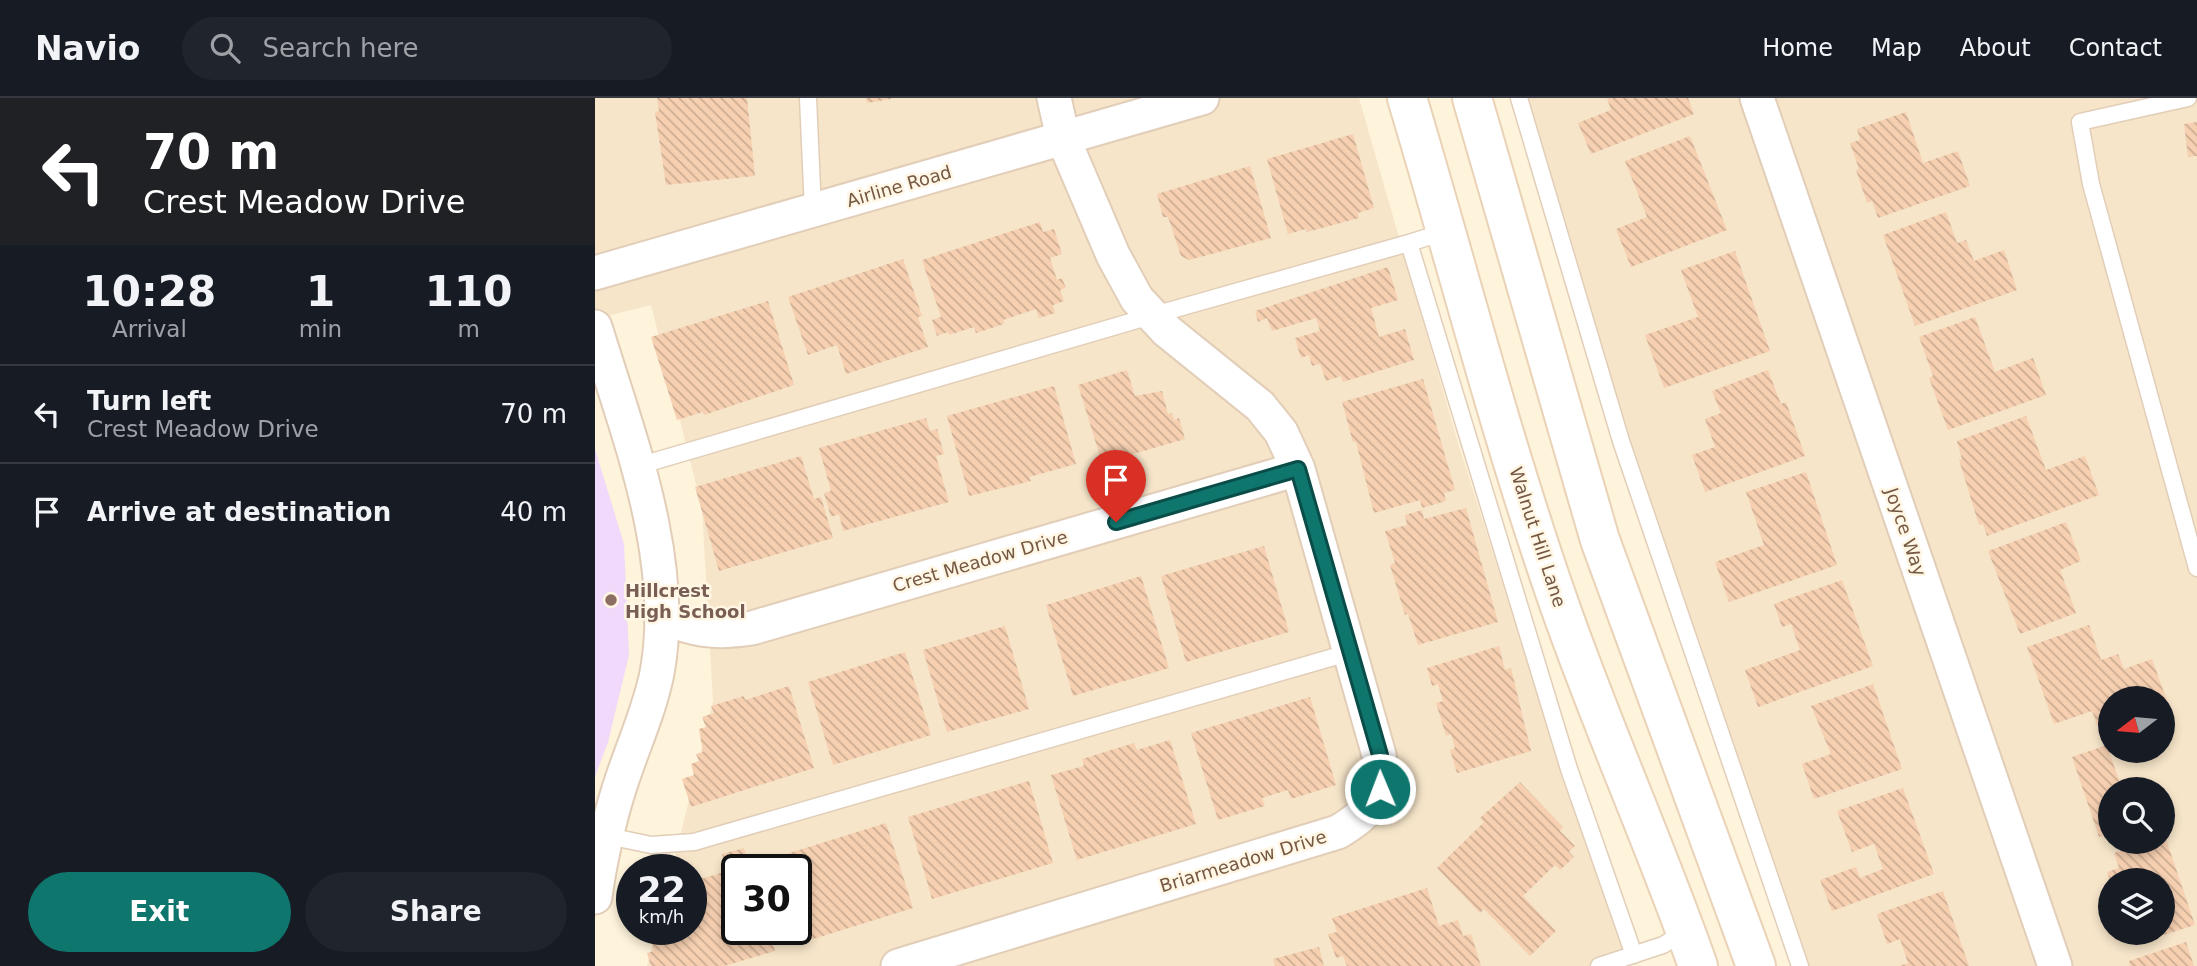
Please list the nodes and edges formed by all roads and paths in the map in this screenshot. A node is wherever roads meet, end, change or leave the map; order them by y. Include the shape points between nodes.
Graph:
1 (808, 98) edge
2 (1054, 98) edge
3 (1202, 98) edge
4 (1407, 98) edge
5 (1472, 98) edge
6 (1519, 98) edge
7 (1757, 98) edge
8 (2188, 98) edge
9 (1063, 138) junction
10 (813, 211) junction
11 (1447, 231) junction
12 (1409, 243) junction
13 (595, 273) edge
14 (1154, 315) junction
15 (595, 327) edge
16 (638, 466) junction
17 (1298, 469) junction
18 (2197, 568) edge
19 (661, 618) junction
20 (1350, 652) junction
21 (608, 836) junction
22 (595, 897) edge
23 (1692, 948) edge
24 (1634, 956) junction
25 (898, 966) edge
26 (1599, 966) edge
27 (1756, 966) edge
28 (1800, 966) edge
29 (2055, 966) edge

1 - 10 lane
2 - 9 street, Briarmeadow Drive
3 - 9 street, Airline Road
4 - 11 main road, Walnut Hill Lane
5 - 27 main road via 1600,540
6 - 28 lane via 1621,441
7 - 29 street, Joyce Way
8 - 18 lane via 2080,122 2091,184
9 - 10 street, Airline Road
9 - 14 street, Briarmeadow Drive via 1113,255 1137,299
10 - 13 street, Airline Road
11 - 12 lane
11 - 23 main road, Walnut Hill Lane via 1490,389 1556,595
12 - 14 lane
12 - 24 lane via 1569,769
14 - 16 lane
14 - 17 street, Briarmeadow Drive via 1167,331 1260,406 1281,432
15 - 16 street
16 - 19 street via 656,541
17 - 19 street, Crest Meadow Drive via 752,628 702,631
17 - 20 street, Briarmeadow Drive
19 - 21 street via 657,673
20 - 21 lane via 694,842 652,845
20 - 25 street, Briarmeadow Drive via 1382,773 1380,789 1359,819 1338,832
21 - 22 street
23 - 24 lane via 1663,946
24 - 26 lane

